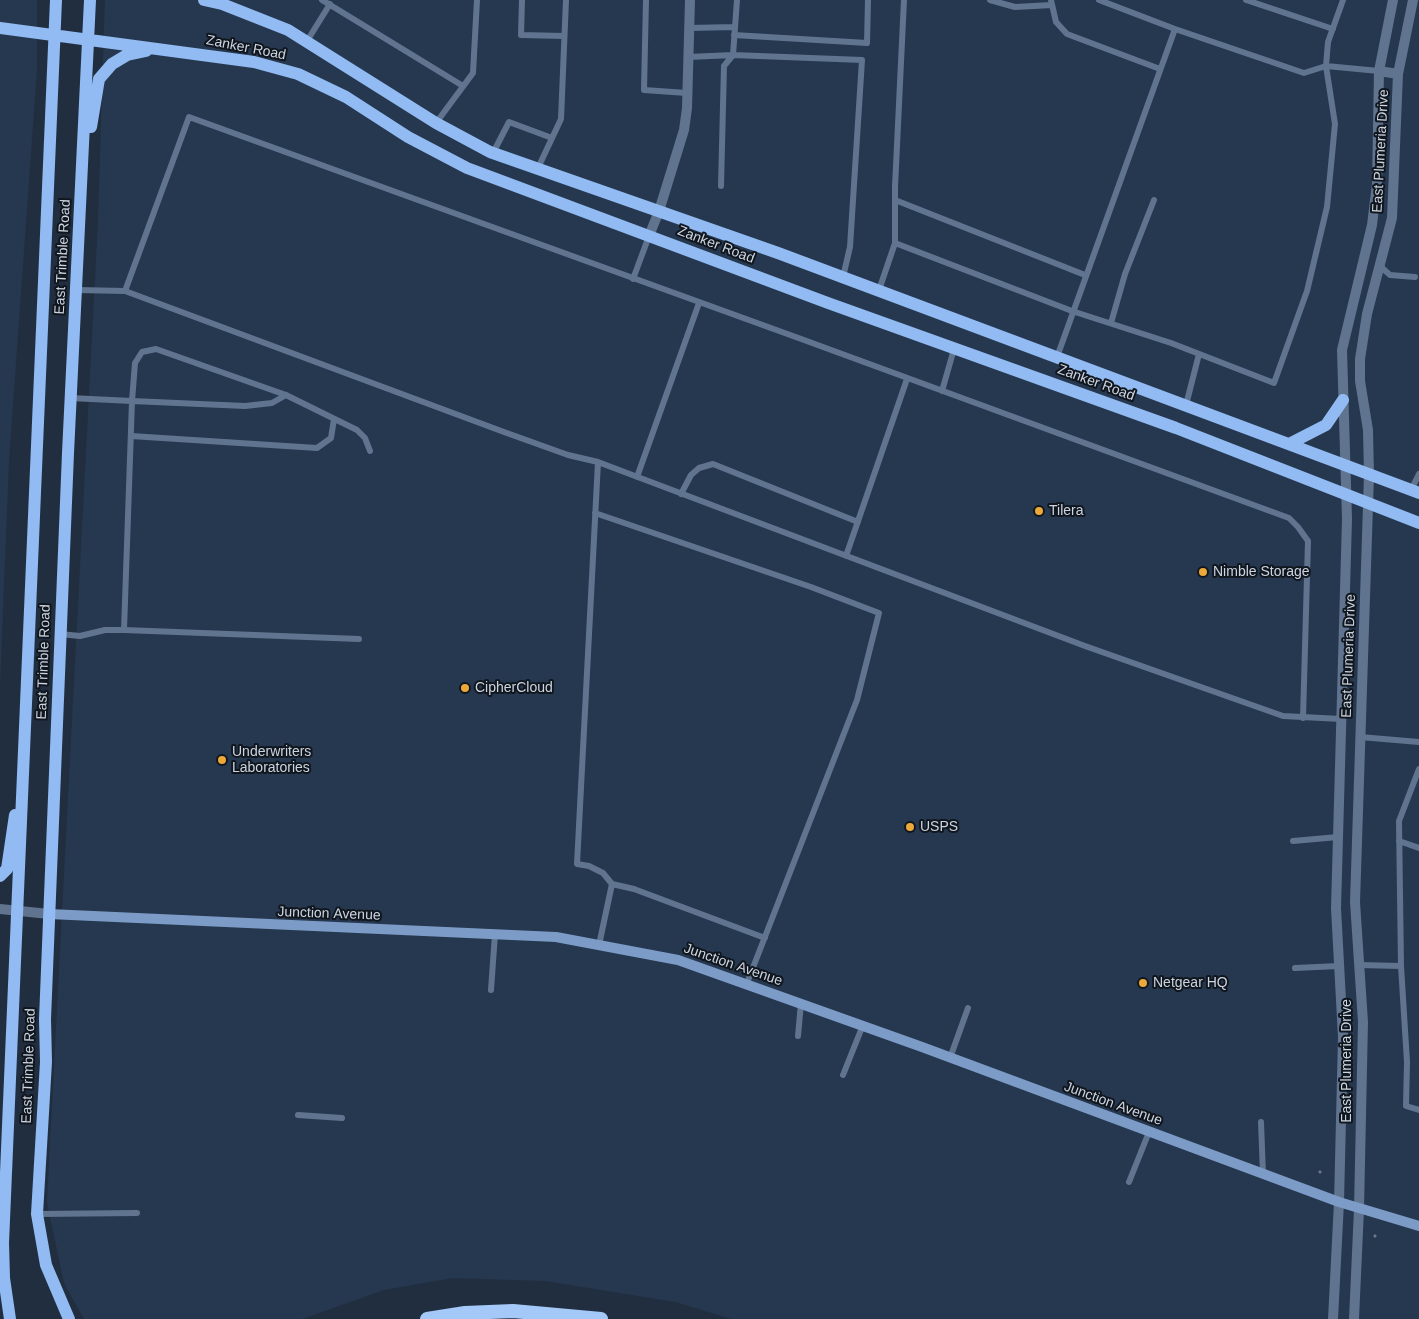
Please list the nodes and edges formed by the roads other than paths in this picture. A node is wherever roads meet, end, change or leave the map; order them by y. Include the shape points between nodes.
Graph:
1 (56, 0) edge
2 (90, 0) edge
3 (204, 0) edge
4 (322, 0) edge
5 (477, 0) edge
6 (522, 0) edge
7 (566, 0) edge
8 (646, 0) edge
9 (690, 0) edge
10 (737, 0) edge
11 (868, 0) edge
12 (904, 0) edge
13 (990, 0) edge
14 (1100, 0) edge
15 (1246, 0) edge
16 (1344, 0) edge
17 (1393, 0) edge
18 (1413, 0) edge
19 (1051, 2) edge
20 (330, 4) junction
21 (735, 27) junction
22 (0, 28) edge
23 (689, 28) junction
24 (1175, 29) junction
25 (1333, 29) junction
26 (734, 35) junction
27 (55, 36) junction
28 (564, 36) junction
29 (88, 40) junction
30 (307, 40) junction
31 (160, 48) junction
32 (733, 55) junction
33 (688, 57) junction
34 (1326, 66) junction
35 (1160, 69) junction
36 (1379, 71) junction
37 (1398, 74) junction
38 (463, 86) junction
39 (687, 93) junction
40 (436, 123) junction
41 (552, 138) junction
42 (493, 153) junction
43 (538, 168) junction
44 (82, 183) junction
45 (721, 186) dead end
46 (895, 200) junction
47 (1154, 200) dead end
48 (660, 211) junction
49 (649, 236) junction
50 (896, 243) junction
51 (1364, 261) junction
52 (1380, 266) junction
53 (1085, 275) junction
54 (843, 277) junction
55 (1415, 277) dead end
56 (633, 279) junction
57 (76, 290) junction
58 (879, 290) junction
59 (125, 291) junction
60 (699, 303) junction
61 (1072, 311) junction
62 (1111, 323) junction
63 (954, 349) junction
64 (1199, 354) junction
65 (1058, 357) junction
66 (907, 378) junction
67 (942, 391) junction
68 (286, 395) junction
69 (70, 398) junction
70 (1343, 400) junction
71 (132, 401) junction
72 (1186, 405) junction
73 (334, 419) junction
74 (131, 436) junction
75 (1289, 444) junction
76 (370, 451) dead end
77 (598, 462) junction
78 (1345, 465) junction
79 (1419, 474) edge
80 (1369, 475) junction
81 (637, 477) junction
82 (1345, 492) junction
83 (1415, 492) edge
84 (681, 494) junction
85 (1369, 502) junction
86 (595, 513) junction
87 (858, 522) junction
88 (1419, 523) edge
89 (846, 556) junction
90 (124, 630) junction
91 (60, 634) junction
92 (359, 639) dead end
93 (1303, 718) junction
94 (1341, 719) junction
95 (1341, 736) junction
96 (1360, 737) junction
97 (1419, 742) edge
98 (25, 751) junction
99 (1419, 769) edge
100 (1338, 837) junction
101 (1293, 841) dead end
102 (1399, 841) junction
103 (1419, 848) edge
104 (0, 876) edge
105 (612, 884) junction
106 (0, 909) edge
107 (18, 911) junction
108 (49, 914) junction
109 (495, 934) junction
110 (765, 938) junction
111 (599, 945) junction
112 (1359, 965) junction
113 (1339, 966) junction
114 (1401, 966) junction
115 (1295, 968) dead end
116 (748, 983) junction
117 (491, 990) dead end
118 (801, 1003) junction
119 (968, 1008) dead end
120 (863, 1026) junction
121 (798, 1036) dead end
122 (950, 1058) junction
123 (843, 1076) dead end
124 (1419, 1110) edge
125 (298, 1115) dead end
126 (342, 1118) dead end
127 (1261, 1122) dead end
128 (1148, 1132) junction
129 (1263, 1174) junction
130 (1129, 1182) dead end
131 (1339, 1202) junction
132 (1359, 1209) junction
133 (37, 1214) junction
134 (136, 1214) dead end
135 (1419, 1226) edge
136 (10, 1319) edge
137 (69, 1319) edge
138 (427, 1319) edge
139 (601, 1319) edge
140 (1333, 1319) edge
141 (1354, 1319) edge

1 - 27 main road, East Trimble Road
2 - 29 main road, East Trimble Road
3 - 30 main road, Zanker Road via 259,18
4 - 20 lane
5 - 38 lane via 473,73
6 - 28 lane via 521,35
7 - 28 lane
8 - 39 lane via 644,90
9 - 23 street
10 - 21 lane
11 - 26 lane via 867,43
12 - 46 lane
13 - 19 lane via 1015,7
14 - 24 lane
15 - 25 lane
16 - 25 lane
17 - 36 street, East Plumeria Drive
18 - 37 street, East Plumeria Drive
19 - 35 lane via 1056,22 1067,34
20 - 30 lane
20 - 38 lane
21 - 23 lane
21 - 26 lane
22 - 27 main road, Zanker Road
23 - 33 street
24 - 34 lane via 1304,73
24 - 35 lane
25 - 34 lane
26 - 32 lane
27 - 29 main road, Zanker Road
27 - 98 main road, East Trimble Road
28 - 41 lane via 561,119
29 - 31 main road, Zanker Road
29 - 44 main road, East Trimble Road
30 - 40 main road, Zanker Road
31 - 44 main road via 127,55 112,64 99,79
31 - 49 main road, Zanker Road via 254,62 298,74 346,97 436,154
32 - 33 lane
32 - 45 lane via 724,66
32 - 54 lane via 862,60 850,247
33 - 39 street
34 - 36 lane
34 - 64 lane via 1335,124 1327,207 1307,291 1274,383
35 - 53 lane
36 - 37 street
36 - 51 street, East Plumeria Drive via 1377,184
37 - 52 street, East Plumeria Drive via 1392,208
38 - 40 lane
39 - 48 street via 680,148
40 - 42 main road, Zanker Road
41 - 42 lane via 509,122
41 - 43 lane
42 - 43 main road, Zanker Road
43 - 48 main road, Zanker Road
44 - 57 main road, East Trimble Road
46 - 50 lane
46 - 53 lane
47 - 62 lane via 1125,274
48 - 49 street
48 - 54 main road, Zanker Road
49 - 56 lane
49 - 63 main road, Zanker Road
50 - 58 lane
50 - 61 lane
51 - 52 street
51 - 70 street, East Plumeria Drive via 1344,336
52 - 55 lane via 1390,275
52 - 80 street, East Plumeria Drive via 1367,314 1360,359
53 - 61 lane
54 - 58 main road, Zanker Road
56 - 59 lane via 189,118
56 - 60 lane
57 - 59 lane
57 - 69 main road, East Trimble Road
58 - 65 main road, Zanker Road
59 - 77 lane via 546,447
60 - 66 lane
60 - 81 lane
61 - 62 lane
61 - 65 lane
62 - 64 lane
63 - 67 lane
63 - 82 main road, Zanker Road
64 - 72 lane
65 - 72 main road, Zanker Road
66 - 67 lane
66 - 87 lane
67 - 93 lane via 1289,518 1308,542
68 - 71 lane via 272,403 245,406
68 - 71 lane via 156,348 142,352 135,363
68 - 73 lane
69 - 71 lane
69 - 91 main road, East Trimble Road
70 - 75 main road via 1326,425
70 - 78 street, East Plumeria Drive
71 - 74 lane
72 - 75 main road, Zanker Road
73 - 74 lane via 331,438 317,448
73 - 76 lane via 357,430 365,438
74 - 90 lane
75 - 78 main road, Zanker Road
77 - 81 lane
77 - 86 lane
78 - 80 main road, Zanker Road
78 - 82 street, East Plumeria Drive
79 - 83 lane
80 - 83 main road, Zanker Road
80 - 85 street, East Plumeria Drive
81 - 84 lane
82 - 85 main road, Zanker Road
82 - 94 street, East Plumeria Drive via 1348,519
84 - 87 lane via 691,475 699,468 713,464
84 - 89 lane
85 - 88 main road, Zanker Road
85 - 96 street, East Plumeria Drive
86 - 105 lane via 577,864 603,873
86 - 110 lane via 878,613 857,700
87 - 89 lane
89 - 93 lane via 1202,688 1283,716
90 - 91 lane via 105,630 80,636
90 - 92 lane
91 - 108 main road, East Trimble Road
93 - 94 lane
94 - 95 street, East Plumeria Drive
95 - 96 street
95 - 100 street, East Plumeria Drive
96 - 97 lane
96 - 112 street, East Plumeria Drive via 1355,902
98 - 104 main road via 7,868
98 - 107 main road, East Trimble Road
99 - 102 lane via 1399,821
100 - 101 lane
100 - 113 street, East Plumeria Drive via 1336,908
102 - 103 lane
102 - 114 lane
105 - 110 lane via 634,889
105 - 111 lane
106 - 107 street, Junction Avenue
107 - 108 street, Junction Avenue
107 - 136 main road, East Trimble Road via 3,1243
108 - 109 main road, Junction Avenue
108 - 133 main road, East Trimble Road via 46,1062
109 - 111 main road, Junction Avenue via 556,937
109 - 117 lane
110 - 116 lane
111 - 116 main road, Junction Avenue via 678,960
112 - 113 street
112 - 114 lane
112 - 132 street, East Plumeria Drive via 1362,1022
113 - 115 lane
113 - 131 street, East Plumeria Drive via 1343,1037
114 - 124 lane via 1407,1062 1406,1106
116 - 118 main road, Junction Avenue
118 - 120 main road, Junction Avenue
118 - 121 lane
119 - 122 lane
120 - 122 main road, Junction Avenue
120 - 123 lane
122 - 128 main road, Junction Avenue
125 - 126 lane
127 - 129 lane
128 - 129 main road, Junction Avenue
128 - 130 lane
129 - 131 main road, Junction Avenue
131 - 132 main road, Junction Avenue
131 - 140 street, East Plumeria Drive
132 - 135 main road, Junction Avenue
132 - 141 street, East Plumeria Drive
133 - 134 lane
133 - 137 main road, East Trimble Road via 46,1264
138 - 139 highway via 513,1311

